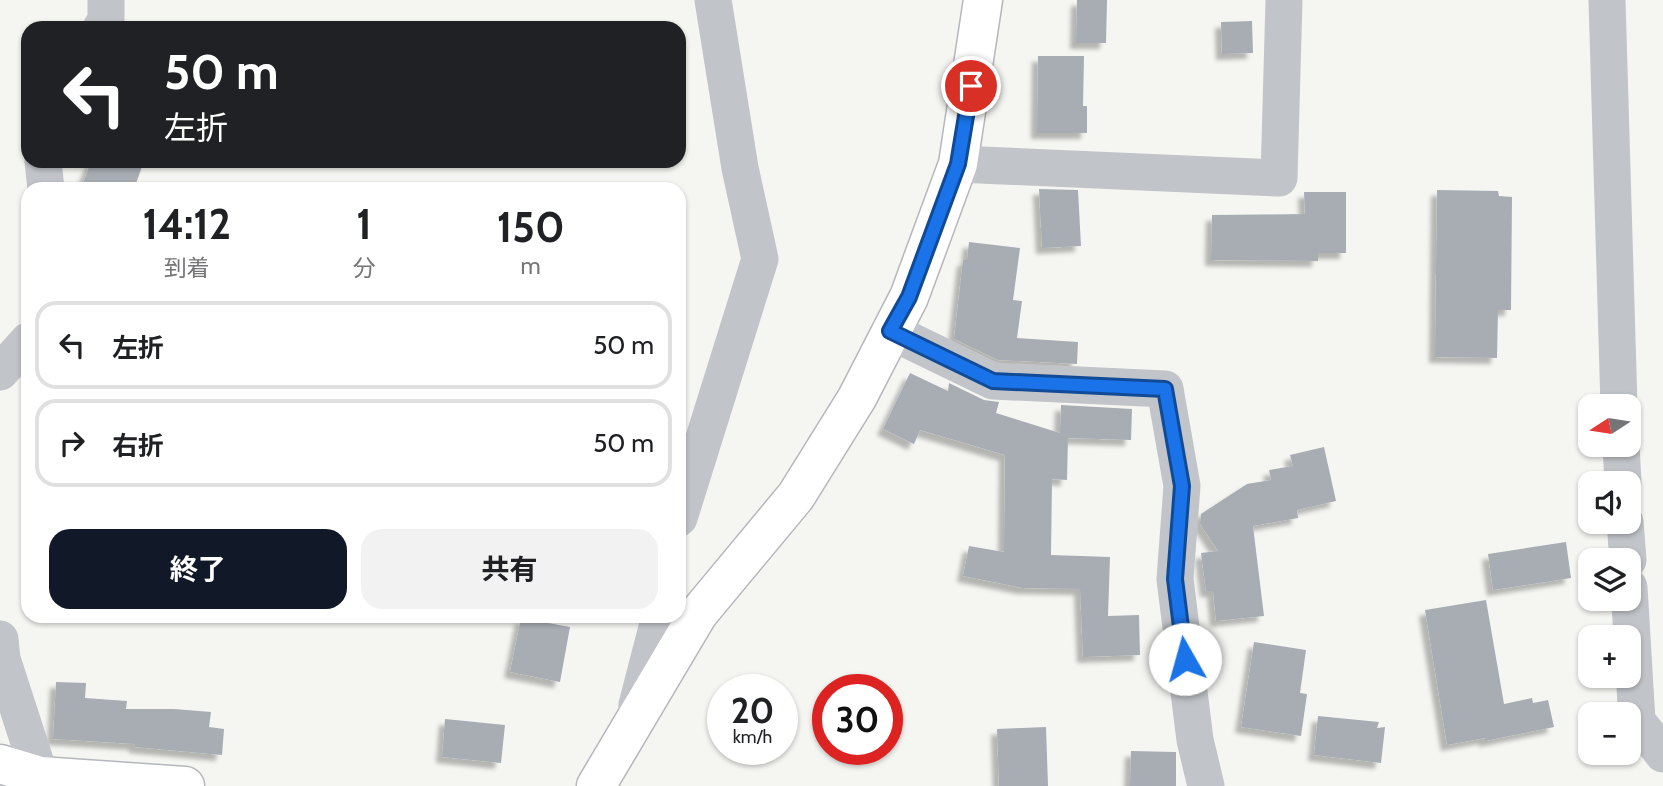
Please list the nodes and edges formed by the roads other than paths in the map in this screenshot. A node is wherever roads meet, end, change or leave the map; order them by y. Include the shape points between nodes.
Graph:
1 (106, 0) edge
2 (713, 0) edge
3 (983, 0) edge
4 (1284, 0) edge
5 (1607, 0) edge
6 (105, 21) edge
7 (958, 164) junction
8 (890, 331) junction
9 (21, 349) edge
10 (0, 372) edge
11 (1619, 394) edge
12 (686, 496) edge
13 (1630, 611) edge
14 (658, 623) edge
15 (0, 639) edge
16 (634, 720) junction
17 (1663, 754) edge
18 (0, 764) edge
19 (40, 776) junction
20 (185, 786) edge
21 (596, 786) edge
22 (1206, 786) edge

1 - 6 street
2 - 12 street via 760,259
3 - 7 street
4 - 7 street via 1279,178
5 - 11 street
7 - 8 street via 909,297
8 - 16 street via 857,398 796,496 698,614
8 - 22 street via 993,381 1165,389 1182,486 1175,579 1195,740
9 - 10 street
13 - 17 street via 1637,721
14 - 16 street
15 - 19 street via 2,659
16 - 21 street
18 - 19 street
19 - 20 street

